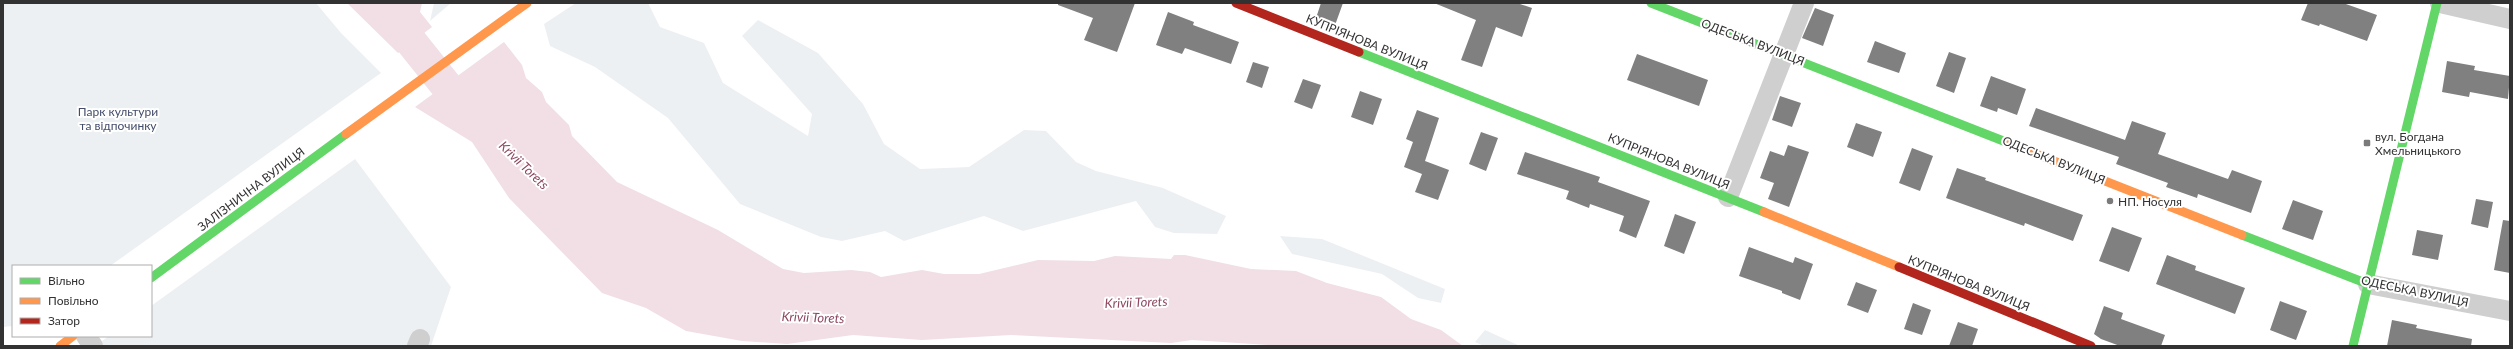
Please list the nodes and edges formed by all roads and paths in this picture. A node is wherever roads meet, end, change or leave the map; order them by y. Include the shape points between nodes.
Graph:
1 (527, 3) edge
2 (1236, 3) edge
3 (1651, 3) edge
4 (1804, 3) edge
5 (2438, 3) edge
6 (2510, 19) edge
7 (1783, 53) junction
8 (1728, 198) junction
9 (152, 277) edge
10 (2368, 284) junction
11 (2510, 311) edge
12 (72, 337) edge
13 (87, 337) edge
14 (60, 346) edge
15 (93, 346) edge
16 (2091, 346) edge
17 (2353, 346) edge

1 - 9 street, ЗАЛІЗНИЧНА ВУЛИЦЯ
2 - 8 street, КУПРІЯНОВА ВУЛИЦЯ
3 - 7 street, ОДЕСЬКА ВУЛИЦЯ
4 - 7 street
5 - 6 street
5 - 10 street
7 - 8 street
7 - 10 street, ОДЕСЬКА ВУЛИЦЯ
8 - 16 street, КУПРІЯНОВА ВУЛИЦЯ
10 - 11 street, ОДЕСЬКА ВУЛИЦЯ
10 - 17 street
12 - 14 street
13 - 15 street

